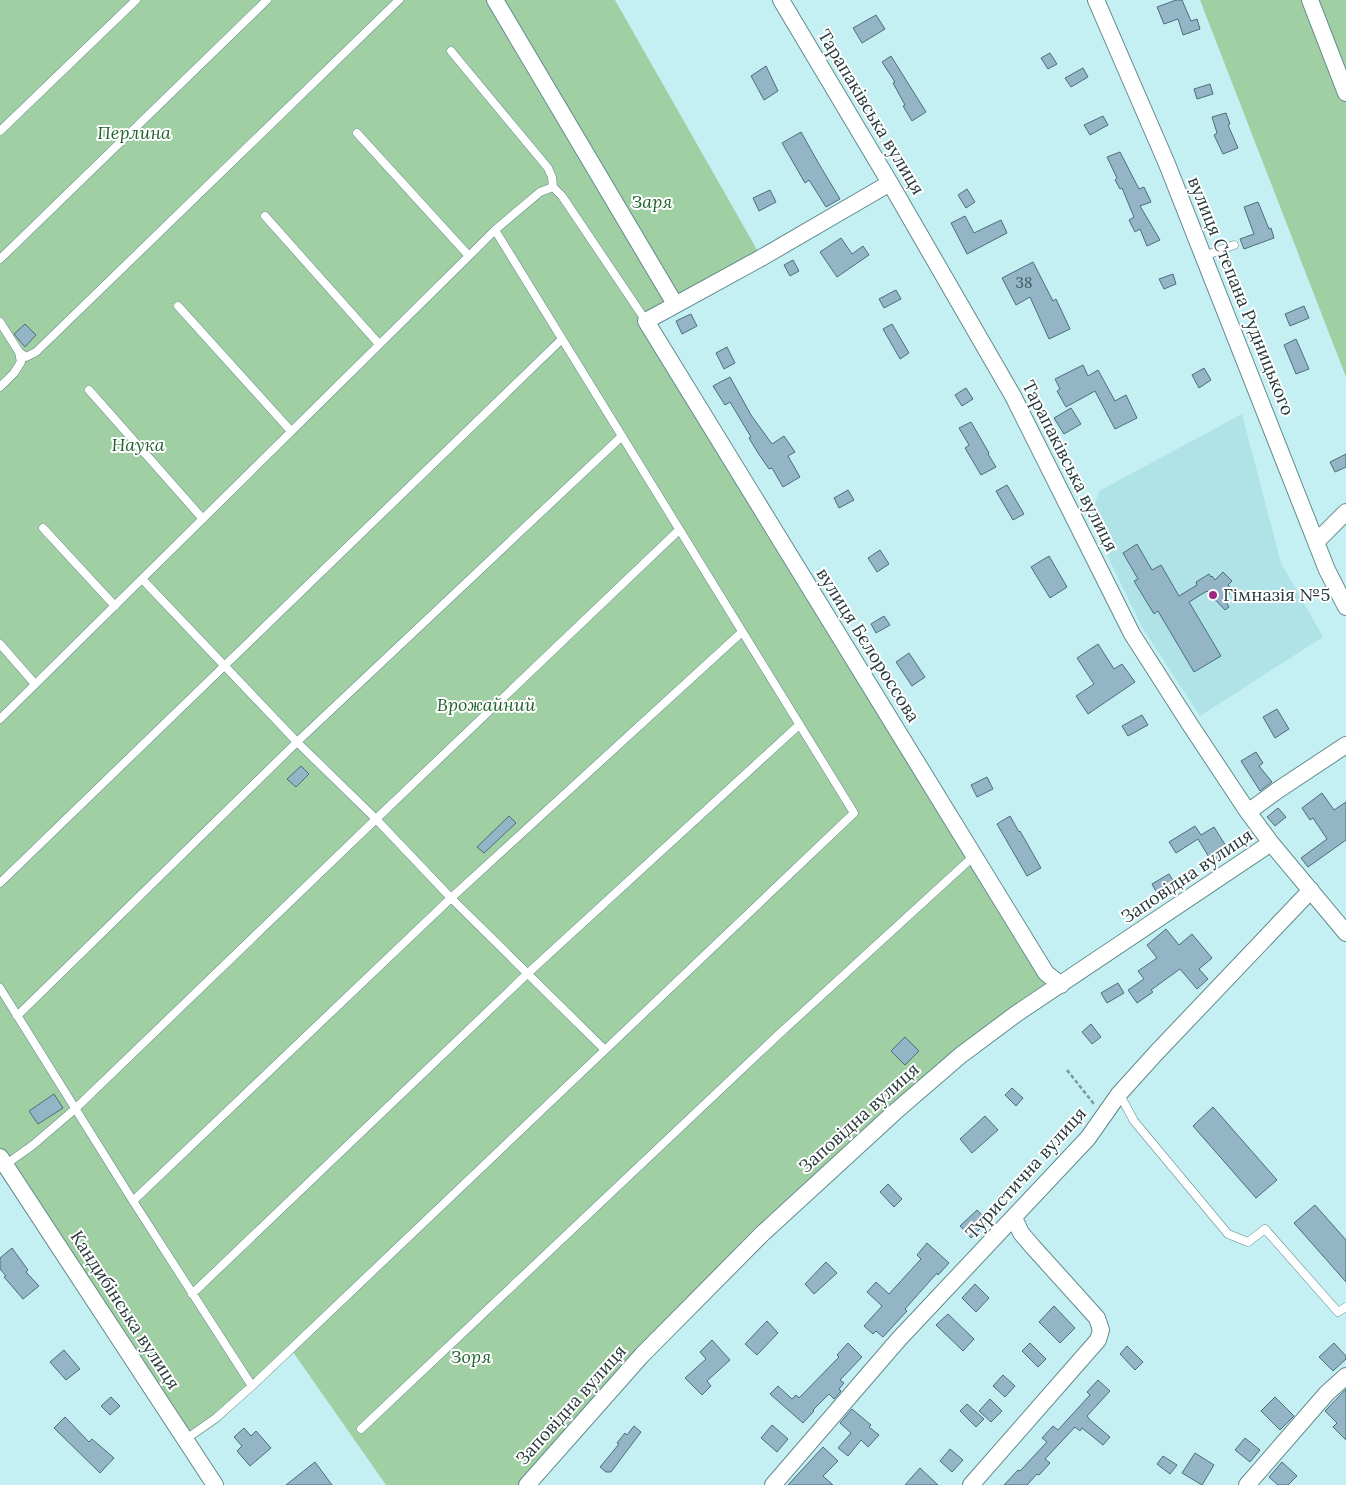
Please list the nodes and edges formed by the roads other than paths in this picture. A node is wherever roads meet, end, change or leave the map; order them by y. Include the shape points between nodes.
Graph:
1 (136, 0) edge
2 (267, 0) edge
3 (398, 0) edge
4 (495, 0) edge
5 (781, 0) edge
6 (1096, 0) edge
7 (1310, 0) edge
8 (451, 51) dead end
9 (1346, 94) edge
10 (0, 131) edge
11 (357, 133) dead end
12 (890, 183) junction
13 (553, 187) junction
14 (265, 216) dead end
15 (495, 230) junction
16 (1234, 245) dead end
17 (469, 256) junction
18 (1204, 256) junction
19 (0, 259) edge
20 (675, 304) junction
21 (178, 306) dead end
22 (646, 321) junction
23 (0, 322) edge
24 (562, 339) junction
25 (380, 344) junction
26 (19, 352) junction
27 (0, 386) edge
28 (89, 390) dead end
29 (292, 431) junction
30 (622, 436) junction
31 (1346, 512) edge
32 (203, 519) junction
33 (43, 528) dead end
34 (680, 530) junction
35 (1316, 541) junction
36 (142, 579) junction
37 (115, 606) junction
38 (1346, 607) edge
39 (742, 632) junction
40 (0, 644) edge
41 (224, 666) junction
42 (35, 684) junction
43 (0, 719) edge
44 (800, 725) junction
45 (297, 742) junction
46 (1346, 745) edge
47 (1248, 812) junction
48 (376, 819) junction
49 (1271, 844) junction
50 (975, 856) junction
51 (0, 882) edge
52 (1311, 890) junction
53 (451, 898) junction
54 (1346, 933) edge
55 (527, 974) junction
56 (1061, 984) junction
57 (0, 988) edge
58 (17, 1016) junction
59 (605, 1050) junction
60 (1119, 1094) junction
61 (75, 1109) junction
62 (3, 1161) edge
63 (133, 1202) junction
64 (1014, 1218) junction
65 (192, 1294) junction
66 (1346, 1307) edge
67 (1346, 1376) edge
68 (252, 1386) junction
69 (361, 1429) dead end
70 (186, 1438) junction
71 (974, 1484) edge
72 (216, 1485) edge
73 (527, 1485) edge
74 (773, 1485) edge
75 (1247, 1485) edge

1 - 10 lane
2 - 19 lane
3 - 26 lane via 36,352 26,357
4 - 20 street
5 - 12 street, Тарапаківська вулиця
6 - 18 street, вулиця Степана Рудницького
7 - 9 street
8 - 13 lane via 548,168
11 - 17 lane
12 - 20 street
12 - 47 street, Тарапаківська вулиця via 1013,396 1132,634
13 - 15 lane via 540,192
13 - 22 lane
14 - 25 lane
15 - 17 lane
15 - 24 lane
16 - 18 lane
17 - 25 lane
18 - 35 street, вулиця Степана Рудницького
20 - 22 street
21 - 29 lane
22 - 50 street, вулиця Бєлороссова
23 - 26 lane
24 - 30 lane
24 - 41 lane
25 - 29 lane
26 - 27 lane via 21,362
28 - 32 lane
29 - 32 lane
30 - 34 lane
30 - 45 lane
31 - 35 street
32 - 36 lane
33 - 37 lane
34 - 39 lane
34 - 48 lane
35 - 38 street, вулиця Степана Рудницького
36 - 37 lane
36 - 41 lane
37 - 42 lane
39 - 44 lane
39 - 53 lane
40 - 42 lane
41 - 45 lane
41 - 51 lane
42 - 43 lane
44 - 55 lane
44 - 59 lane via 854,813
45 - 48 lane
45 - 58 lane
46 - 47 street
47 - 49 street, Тарапаківська вулиця
48 - 53 lane
48 - 61 lane
49 - 52 street, Тарапаківська вулиця
49 - 56 street, Заповідна вулиця
50 - 56 street, вулиця Бєлороссова via 1046,973
50 - 69 lane via 769,1043
52 - 54 street, Тарапаківська вулиця
52 - 60 street, Туристична вулиця
53 - 55 lane
53 - 63 lane
55 - 59 lane
55 - 65 lane
56 - 73 street, Заповідна вулиця via 960,1056 763,1233 642,1355
57 - 58 lane
58 - 61 lane
59 - 68 lane
60 - 64 street, Туристична вулиця via 1088,1138
60 - 66 lane via 1134,1121 1228,1234 1248,1242 1265,1229 1338,1312
61 - 62 lane via 33,1145
61 - 63 lane
62 - 70 street, Кандибінська вулиця
63 - 65 lane
64 - 71 street via 1033,1247 1097,1318 1101,1330 1098,1340
64 - 74 street, Туристична вулиця via 899,1339
65 - 68 lane
67 - 75 street via 1327,1393
68 - 70 lane via 216,1418
70 - 72 street, Кандибінська вулиця

